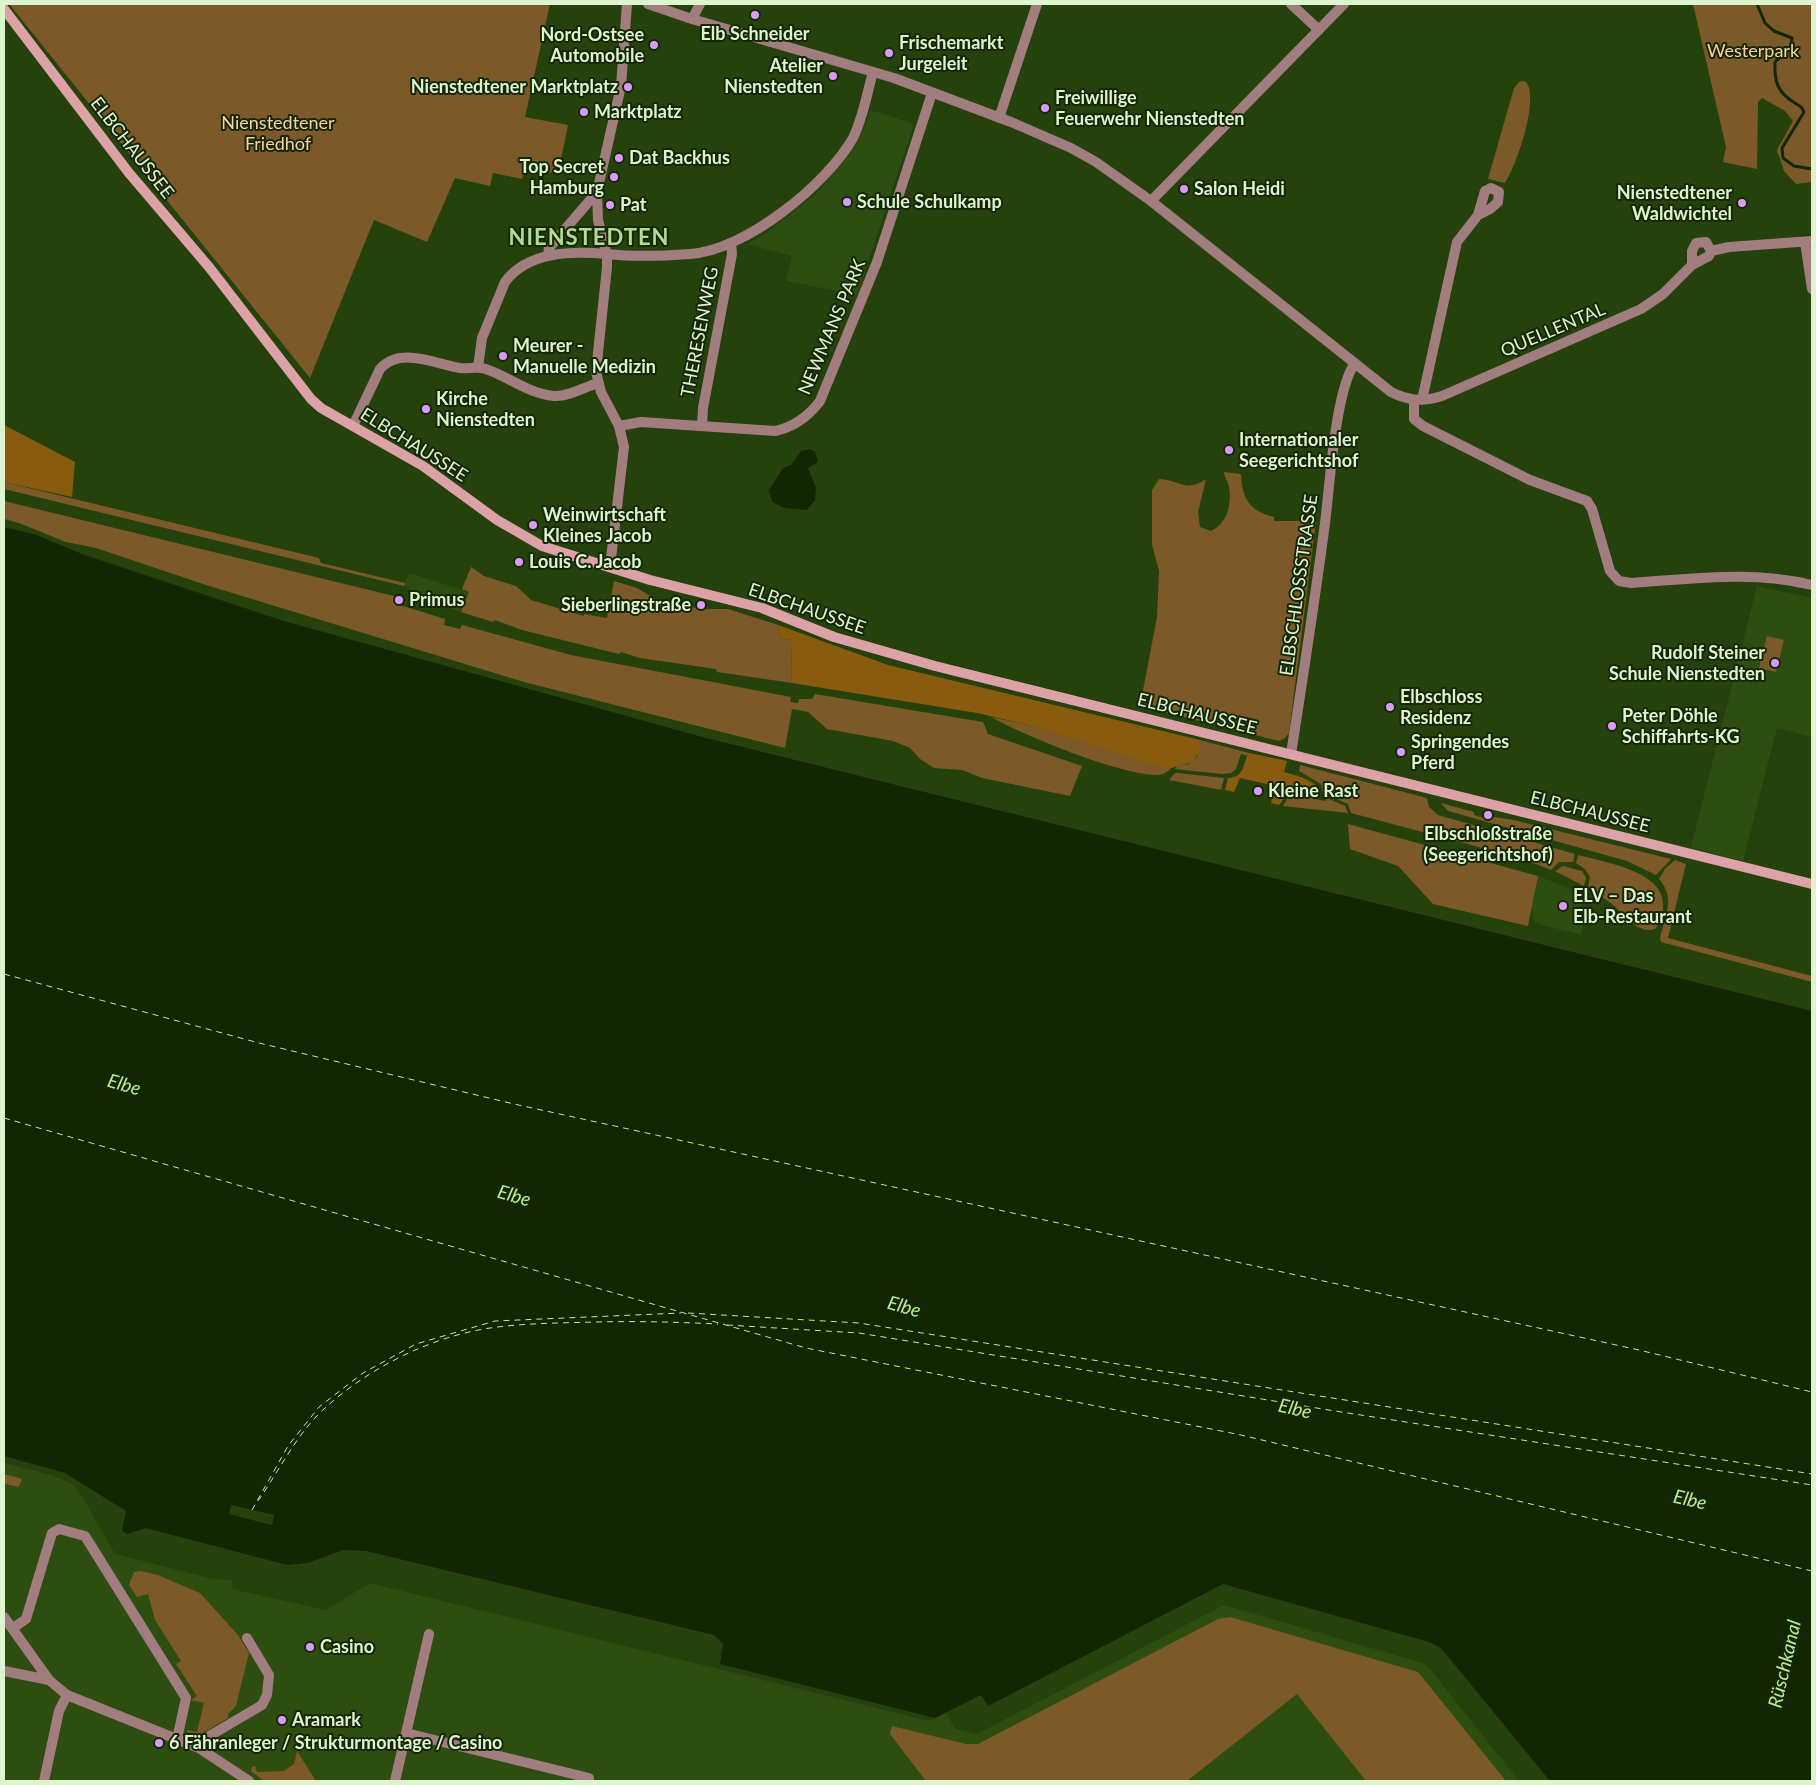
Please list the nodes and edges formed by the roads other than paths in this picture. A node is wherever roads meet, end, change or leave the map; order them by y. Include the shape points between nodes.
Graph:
1 (627, 4) edge
2 (648, 4) edge
3 (700, 4) edge
4 (1036, 4) edge
5 (1291, 4) edge
6 (1344, 4) edge
7 (4, 9) edge
8 (692, 19) junction
9 (1319, 30) junction
10 (873, 72) junction
11 (932, 93) junction
12 (999, 118) junction
13 (597, 192) junction
14 (1152, 201) junction
15 (1478, 215) dead end
16 (1809, 242) edge
17 (731, 243) junction
18 (1710, 251) junction
19 (607, 254) junction
20 (548, 255) junction
21 (1692, 265) junction
22 (1812, 289) edge
23 (1355, 363) junction
24 (478, 367) junction
25 (598, 383) junction
26 (1418, 400) junction
27 (354, 426) junction
28 (619, 426) junction
29 (702, 426) junction
30 (610, 566) junction
31 (1812, 585) edge
32 (1291, 754) junction
33 (1812, 884) edge
34 (4, 1617) edge
35 (13, 1628) junction
36 (429, 1634) dead end
37 (247, 1638) dead end
38 (4, 1671) edge
39 (49, 1680) junction
40 (67, 1695) junction
41 (406, 1733) junction
42 (177, 1739) junction
43 (199, 1748) junction
44 (44, 1781) edge
45 (249, 1781) edge
46 (395, 1781) edge
47 (589, 1781) edge

1 - 13 street via 622,86
2 - 8 street
3 - 8 street
4 - 12 street
5 - 9 street
6 - 9 street
7 - 27 main road, ELBCHAUSSEE via 129,173 209,267 297,384 316,404
8 - 10 street
9 - 14 street
10 - 11 street
10 - 17 street via 856,129 842,152 800,197 760,228
11 - 12 street
11 - 29 street, NEWMANS PARK via 875,269 820,401 804,418 784,430 764,432
12 - 14 street via 1084,155
13 - 19 street via 598,220
13 - 20 street via 549,248
14 - 23 street
15 - 26 street via 1457,242
16 - 18 street, QUELLENTAL
16 - 22 street
17 - 19 street via 692,254
17 - 29 street, THERESENWEG via 732,254
18 - 21 street, QUELLENTAL via 1708,256
18 - 21 street, QUELLENTAL via 1706,242 1696,243 1692,251
19 - 20 street
19 - 25 street via 596,362
20 - 24 street via 515,272 505,282 482,338
21 - 26 street, QUELLENTAL via 1663,294 1640,309 1442,396
23 - 26 street via 1391,392
23 - 32 street, ELBSCHLOSSSTRASSE via 1348,374 1339,416
24 - 25 street via 520,386 554,396
24 - 27 street via 460,368 406,357 393,358 377,373
25 - 28 street
26 - 31 street via 1414,419 1423,426 1530,480 1587,501 1610,571 1619,581 1762,577
27 - 30 main road, ELBCHAUSSEE via 441,477 497,520 533,542
28 - 29 street, NEWMANS PARK via 641,422
28 - 30 street via 623,456
30 - 32 main road, ELBCHAUSSEE via 650,580 762,608 834,638 880,651
32 - 33 main road, ELBCHAUSSEE
34 - 35 street
35 - 39 street
35 - 42 street via 26,1619 52,1532 59,1529 85,1536 186,1698
36 - 41 street
37 - 43 street via 269,1675 267,1695 262,1706 211,1735
38 - 39 street
39 - 40 street
40 - 42 street
40 - 44 street via 59,1711
41 - 46 street
41 - 47 street via 589,1778
42 - 43 street
43 - 45 street

